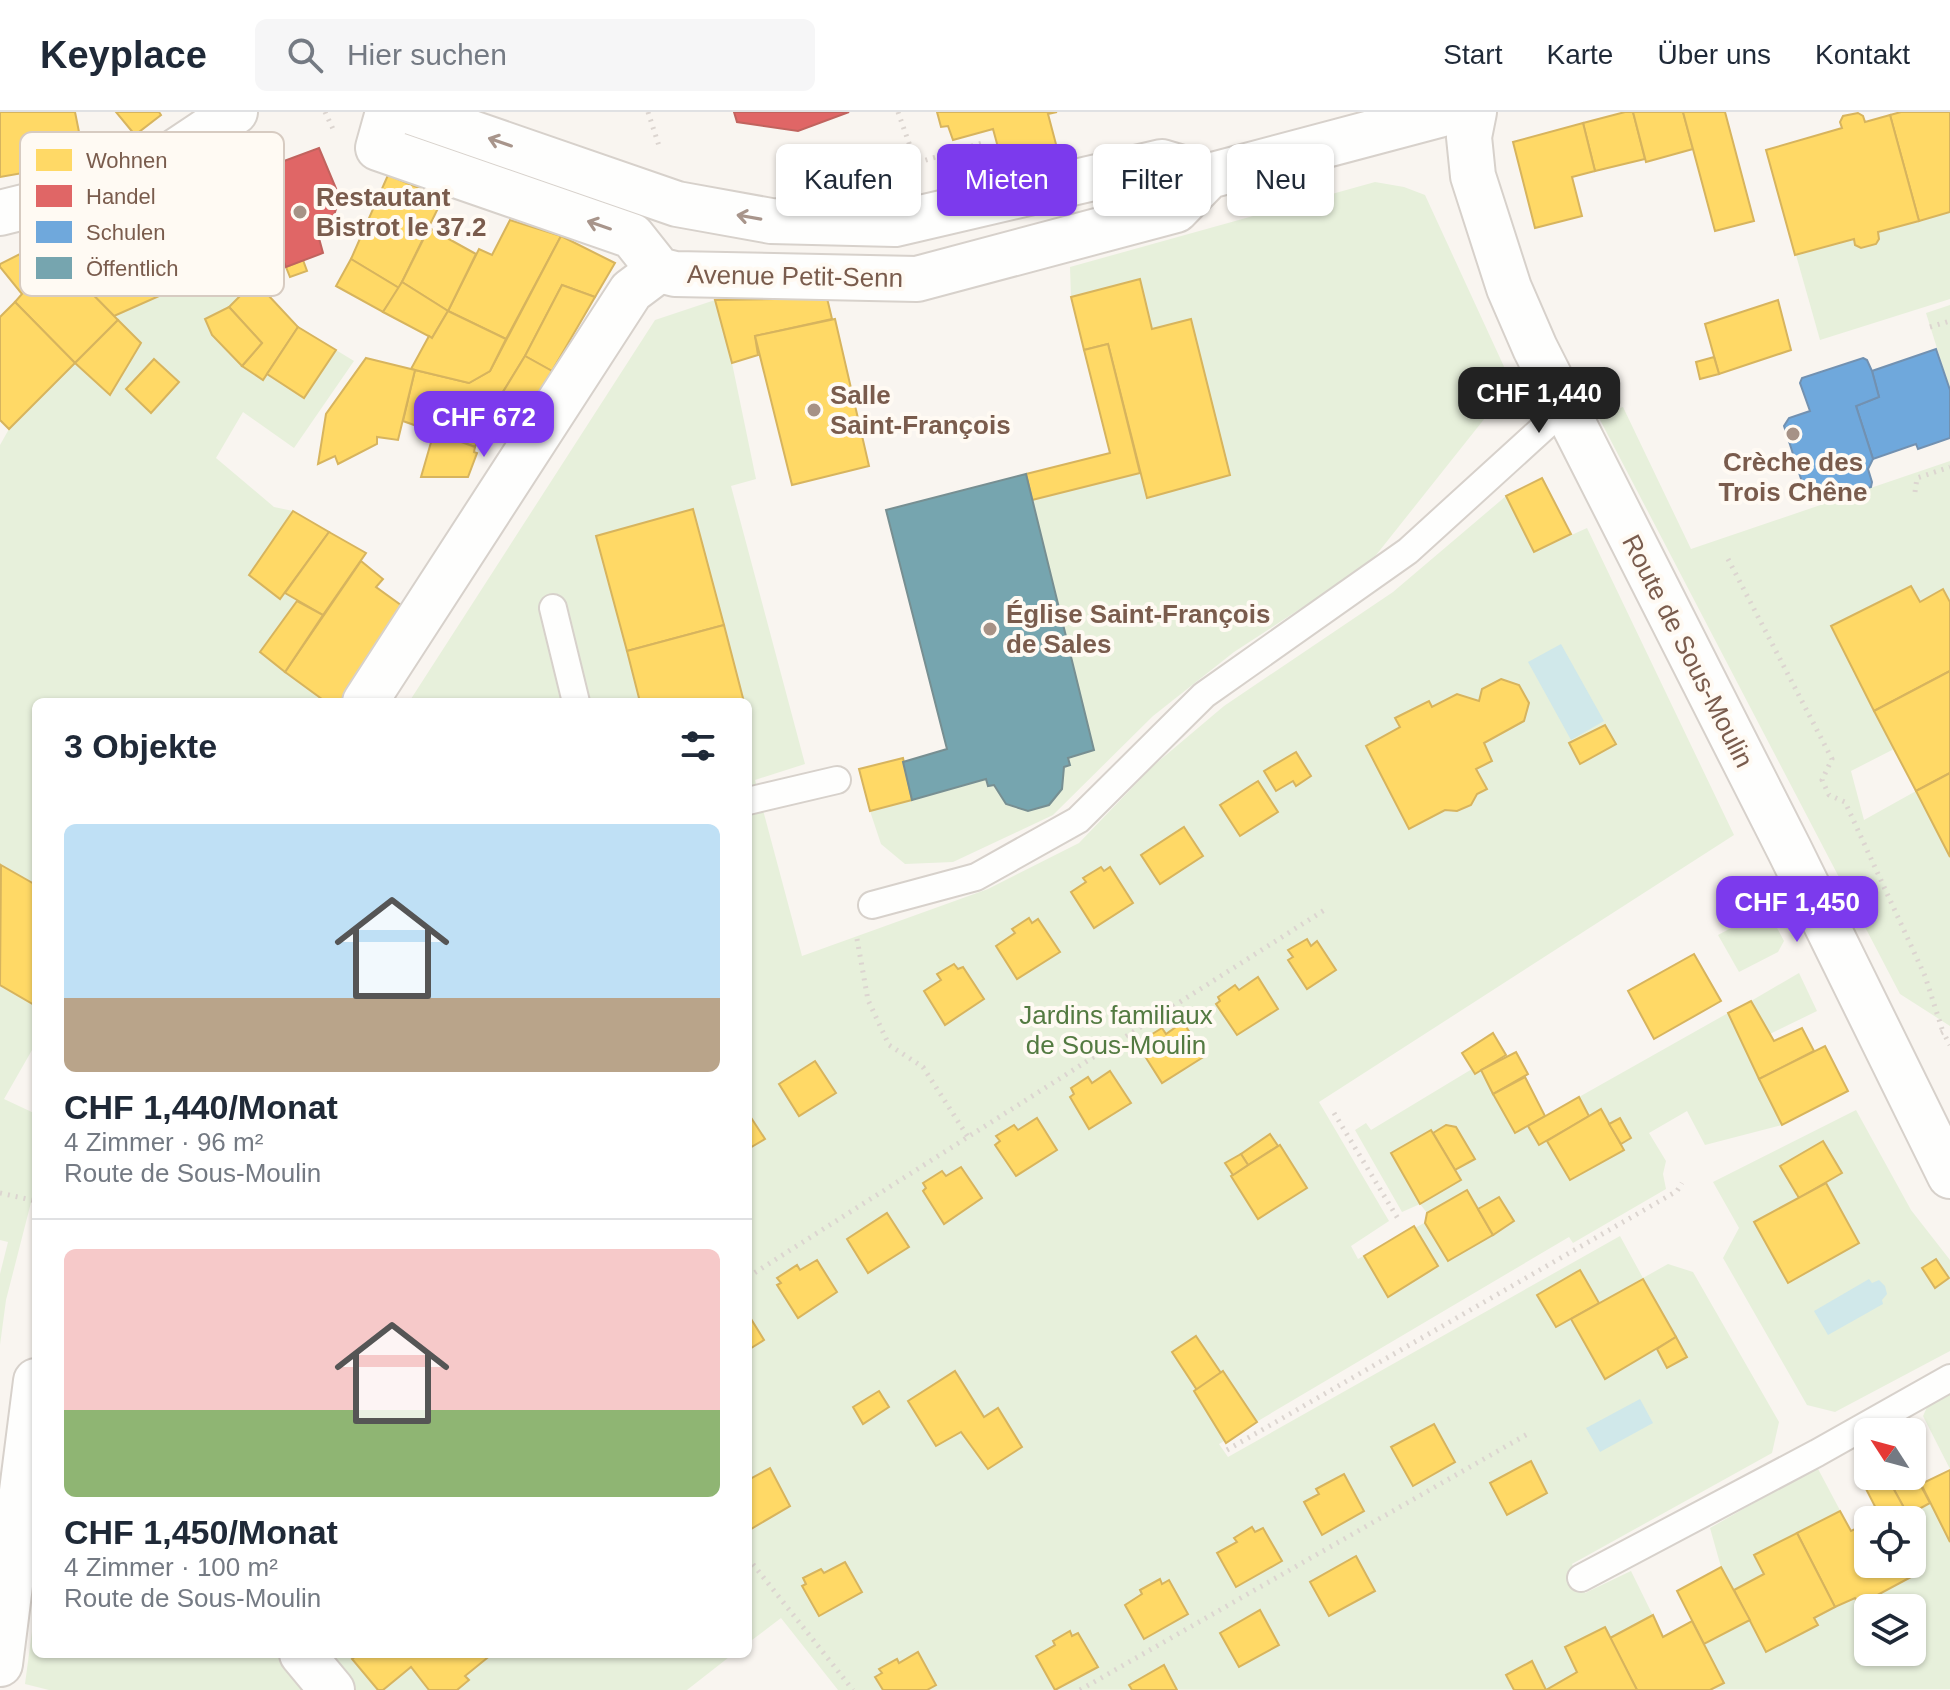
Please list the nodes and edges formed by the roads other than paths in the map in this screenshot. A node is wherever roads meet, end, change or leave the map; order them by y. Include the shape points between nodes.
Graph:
1 (235, 112) edge
2 (388, 112) edge
3 (411, 112) edge
4 (1450, 112) edge
5 (1474, 112) edge
6 (455, 120) edge
7 (205, 132) edge
8 (1211, 175) edge
9 (1093, 178) edge
10 (20, 208) edge
11 (0, 213) edge
12 (1153, 216) edge
13 (659, 270) junction
14 (1564, 409) junction
15 (553, 608) dead end
16 (368, 698) edge
17 (575, 698) edge
18 (837, 780) dead end
19 (752, 800) edge
20 (872, 905) dead end
21 (1938, 1121) edge
22 (1950, 1176) edge
23 (1950, 1378) edge
24 (32, 1412) edge
25 (1581, 1578) dead end
26 (305, 1658) edge
27 (0, 1664) edge
28 (332, 1690) edge

1 - 7 street
13 -> 2 street, Avenue Petit-Senn via 632,236 378,148
3 - 6 street, Avenue Petit-Senn
4 - 8 street
5 - 14 street, Route de Sous-Moulin via 1469,137 1473,176 1509,288
9 -> 6 street, Avenue Petit-Senn via 895,224 771,221 677,204
10 - 11 street
12 - 13 street, Avenue Petit-Senn via 917,279
13 - 16 street via 631,291
14 - 20 lane via 1408,551 1204,695 1078,820 976,877
14 - 21 street, Route de Sous-Moulin via 1782,835
15 - 17 lane
18 - 19 lane
21 - 22 street, Route de Sous-Moulin
23 - 25 lane
24 - 27 street
26 - 28 street

